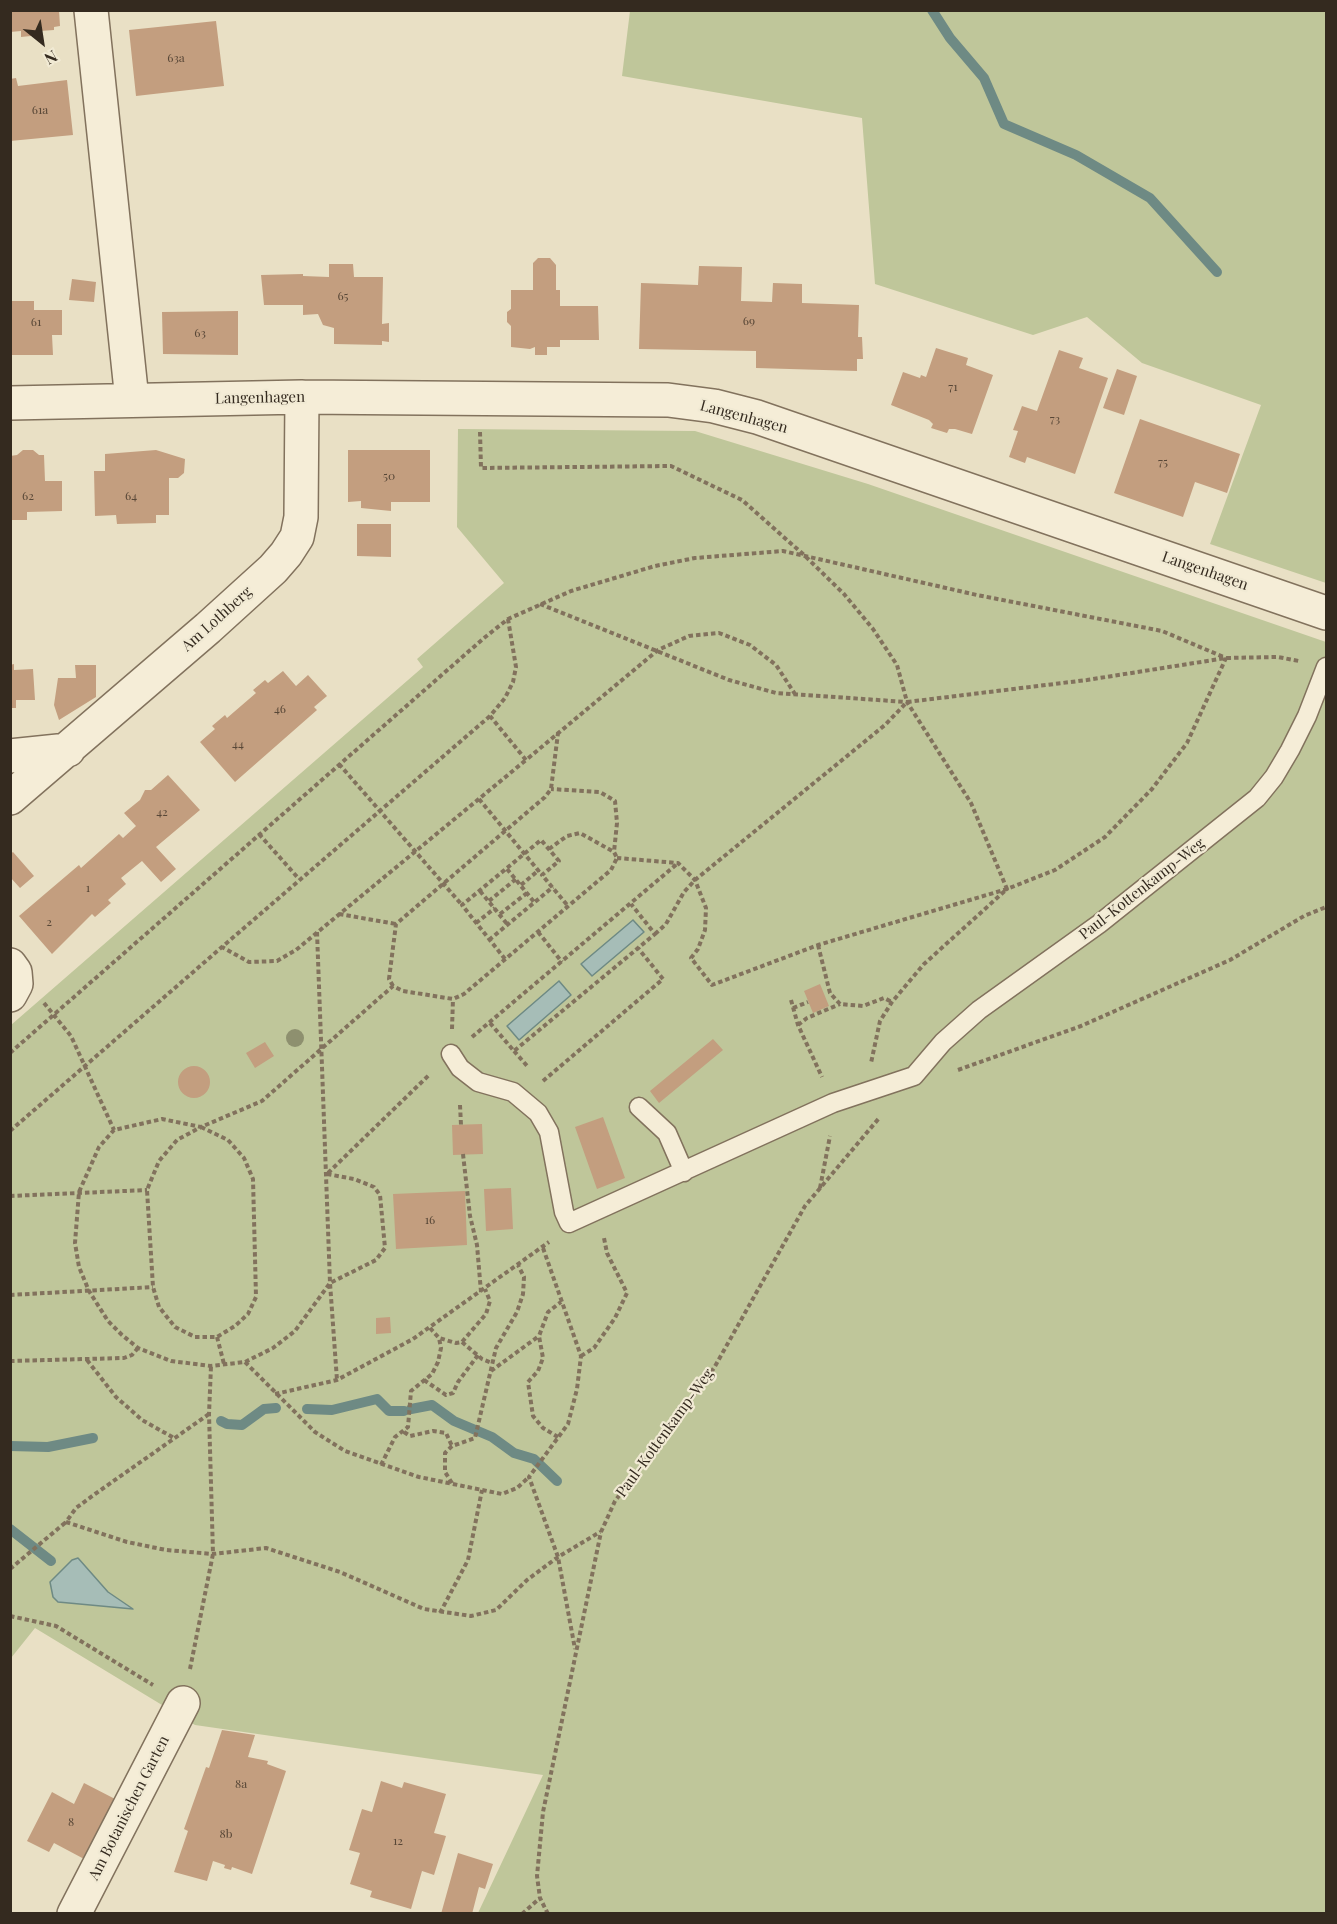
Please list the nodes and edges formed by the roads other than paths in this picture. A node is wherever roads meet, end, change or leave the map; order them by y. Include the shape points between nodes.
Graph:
1 (91, 10) edge
2 (302, 397) junction
3 (132, 400) junction
4 (10, 403) edge
5 (1326, 613) edge
6 (1326, 667) edge
7 (68, 750) junction
8 (10, 756) edge
9 (10, 798) edge
10 (10, 965) edge
11 (10, 995) edge
12 (451, 1054) road end
13 (639, 1107) dead end
14 (684, 1172) junction
15 (183, 1703) road end
16 (74, 1914) edge

1 - 3 street
2 - 3 street, Langenhagen
2 - 5 street, Langenhagen via 668,399 714,406 768,421
2 - 7 street, Am Lothberg via 301,517 297,537 286,554
3 - 4 street, Langenhagen
6 - 14 lane, Paul-Kottenkamp-Weg via 1294,741 1257,798 1099,924 979,1010 943,1042 914,1076 833,1104
7 - 8 street
7 - 9 street, Am Lothberg
10 - 11 street via 16,984
12 - 14 lane via 460,1068 478,1082 513,1092 538,1113 549,1132 569,1223
13 - 14 lane via 667,1133
15 - 16 street, Am Botanischen Garten

